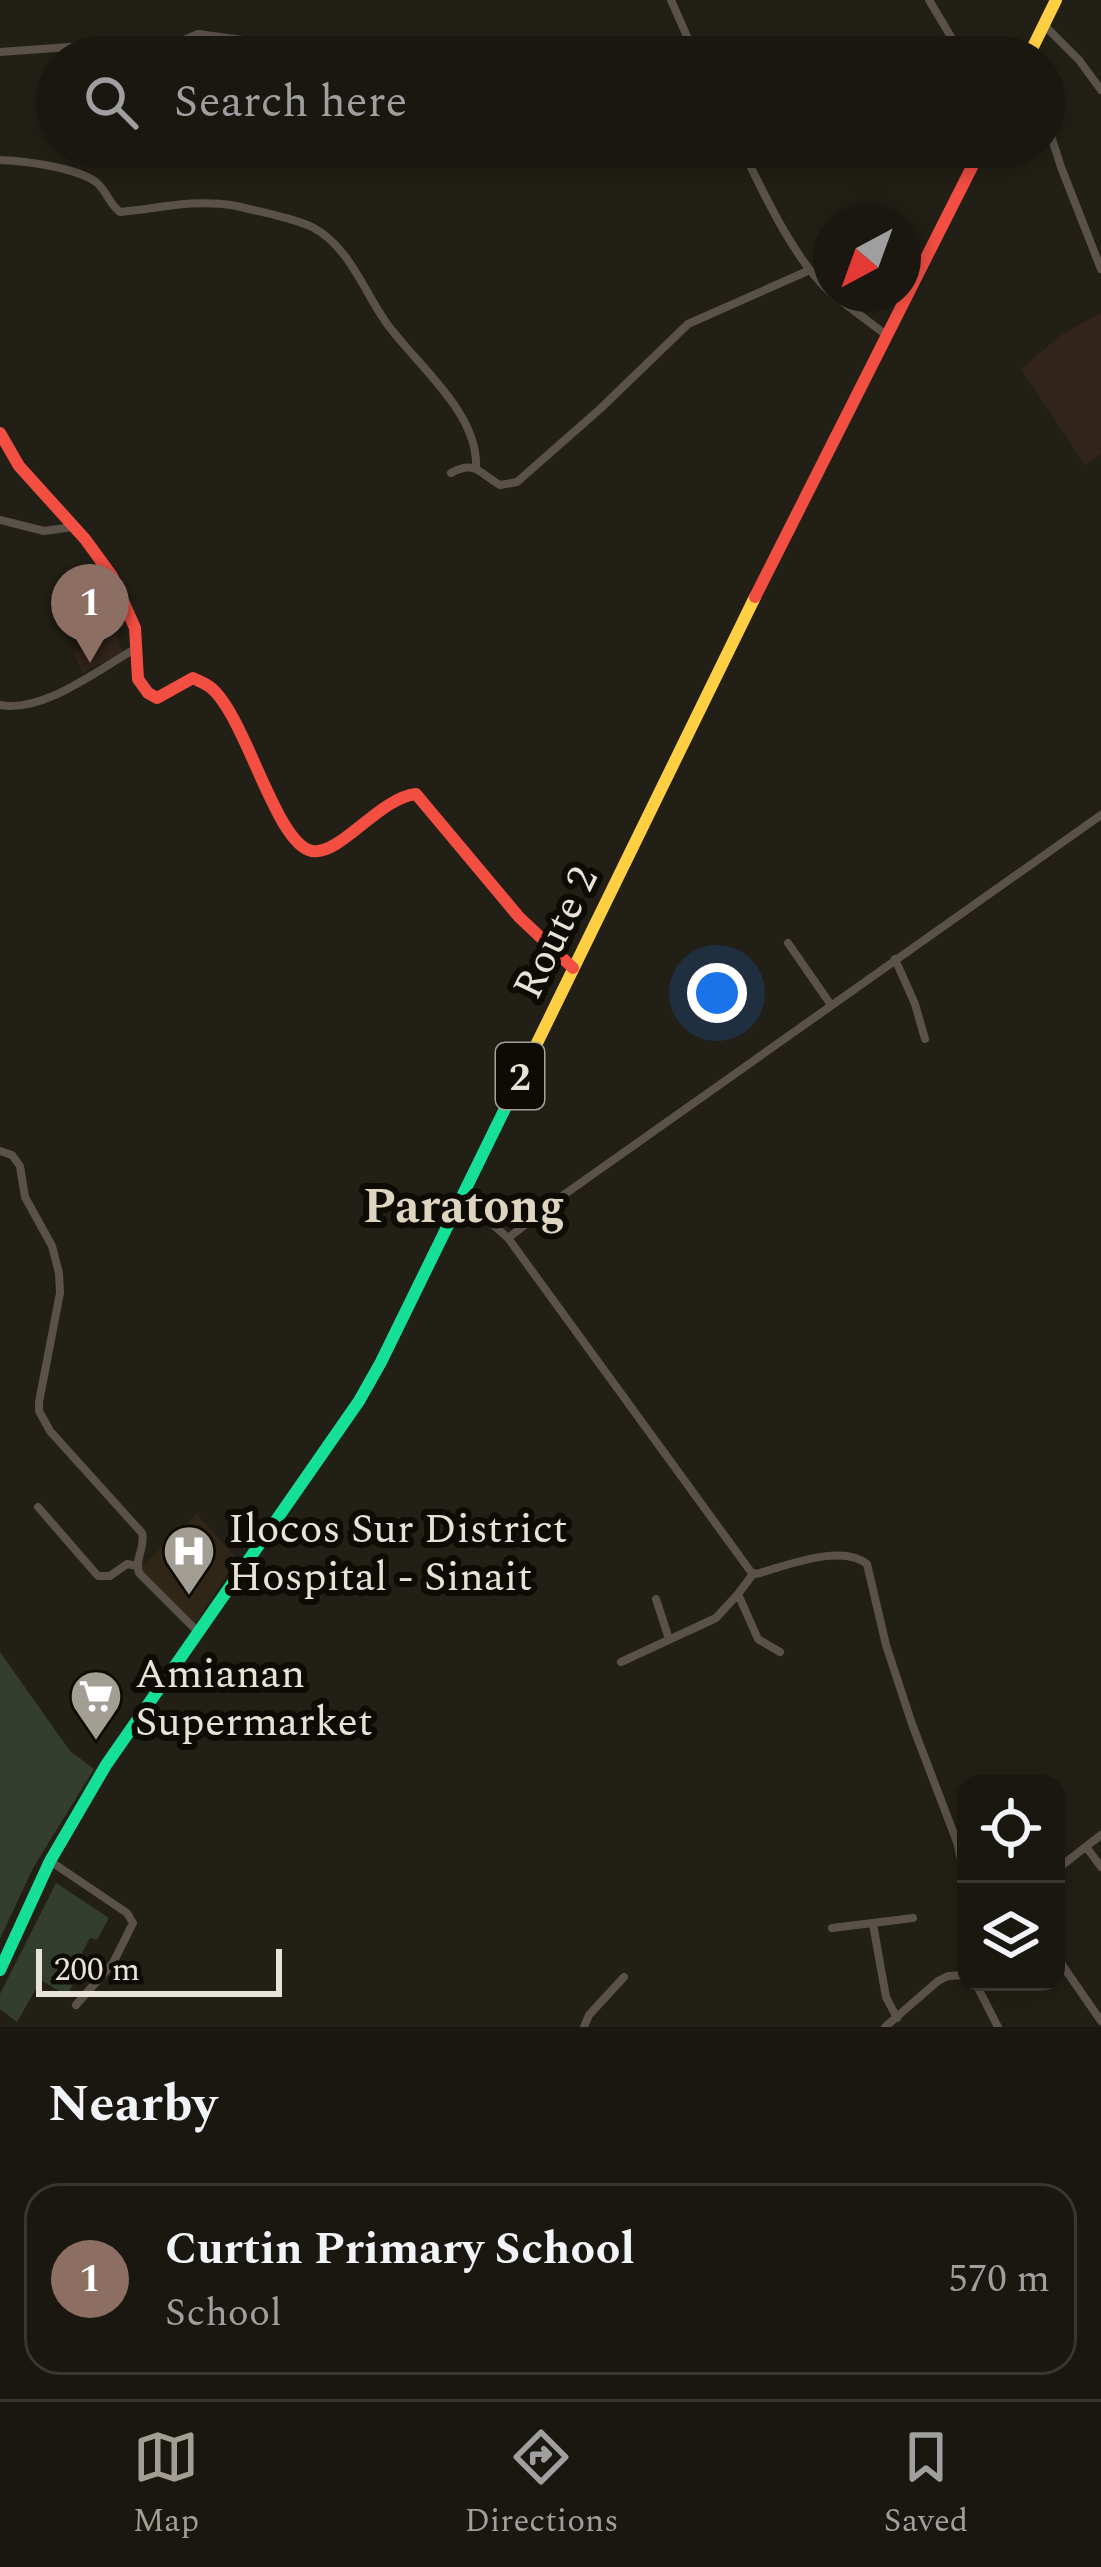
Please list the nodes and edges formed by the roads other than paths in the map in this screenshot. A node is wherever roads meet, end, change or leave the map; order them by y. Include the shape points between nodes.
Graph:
1 (671, 0) edge
2 (929, 0) edge
3 (1056, 0) edge
4 (1044, 25) junction
5 (686, 36) edge
6 (950, 36) edge
7 (1038, 36) edge
8 (1055, 36) edge
9 (1065, 46) edge
10 (36, 49) edge
11 (0, 52) edge
12 (1101, 90) edge
13 (0, 160) edge
14 (36, 164) edge
15 (52, 168) edge
16 (753, 168) edge
17 (971, 168) edge
18 (1062, 168) edge
19 (1101, 269) edge
20 (810, 270) junction
21 (813, 273) edge
22 (856, 312) edge
23 (885, 334) junction
24 (0, 434) edge
25 (476, 468) junction
26 (451, 472) dead end
27 (0, 520) edge
28 (74, 526) junction
29 (135, 649) junction
30 (0, 705) edge
31 (1101, 815) edge
32 (788, 943) dead end
33 (895, 959) junction
34 (573, 968) junction
35 (831, 1005) junction
36 (925, 1039) dead end
37 (0, 1151) edge
38 (462, 1197) junction
39 (508, 1238) junction
40 (38, 1508) dead end
41 (137, 1566) junction
42 (753, 1574) junction
43 (739, 1594) junction
44 (656, 1599) dead end
45 (198, 1632) junction
46 (669, 1639) junction
47 (780, 1652) dead end
48 (621, 1662) dead end
49 (1101, 1835) edge
50 (957, 1842) edge
51 (1087, 1848) junction
52 (50, 1861) junction
53 (1065, 1864) edge
54 (1101, 1867) edge
55 (913, 1918) dead end
56 (873, 1924) junction
57 (832, 1928) dead end
58 (1065, 1969) edge
59 (0, 1970) edge
60 (957, 1976) edge
61 (624, 1977) dead end
62 (980, 1991) edge
63 (76, 2006) dead end
64 (1101, 2021) edge
65 (892, 2024) edge
66 (584, 2027) edge
67 (998, 2027) edge

1 - 5 street
2 - 6 street
3 - 4 main road
4 - 7 main road
4 - 8 street
9 - 12 street
10 - 11 street
13 - 14 street
15 - 25 street via 102,187 120,212 223,204 314,228 357,272 385,321 454,405
16 - 20 street
17 - 23 main road, Route 2 / 2
18 - 19 street
20 - 21 street
20 - 25 street via 688,325 517,482 500,485
22 - 23 street
23 - 34 main road, Route 2 / 2
24 - 28 main road via 16,464
25 - 26 street
27 - 28 street via 44,531
28 - 29 main road via 120,591
29 - 30 street via 26,707
29 - 34 main road via 135,673 150,696 194,678 212,686 299,847 323,850 399,795 416,794
31 - 33 street
32 - 35 street
33 - 35 street
33 - 36 street
34 - 38 main road, Route 2 / 2
35 - 39 street
37 - 41 street via 20,1166 59,1273 39,1411 142,1533
38 - 39 street
38 - 45 main road, Route 2 / 2 via 358,1401
39 - 42 street
40 - 41 street via 98,1576
41 - 45 street
42 - 43 street
42 - 50 street via 827,1556 858,1556 867,1564 886,1645
43 - 46 street via 716,1618
43 - 47 street via 758,1639
44 - 46 street
45 - 52 main road, Route 2 / 2
46 - 48 street
49 - 51 street
51 - 53 street
51 - 54 street
52 - 59 main road, Route 2 / 2
52 - 63 street via 133,1923 113,1963
55 - 56 street
56 - 57 street
56 - 65 street
58 - 64 street
60 - 65 street via 938,1981
61 - 66 street
62 - 67 street

